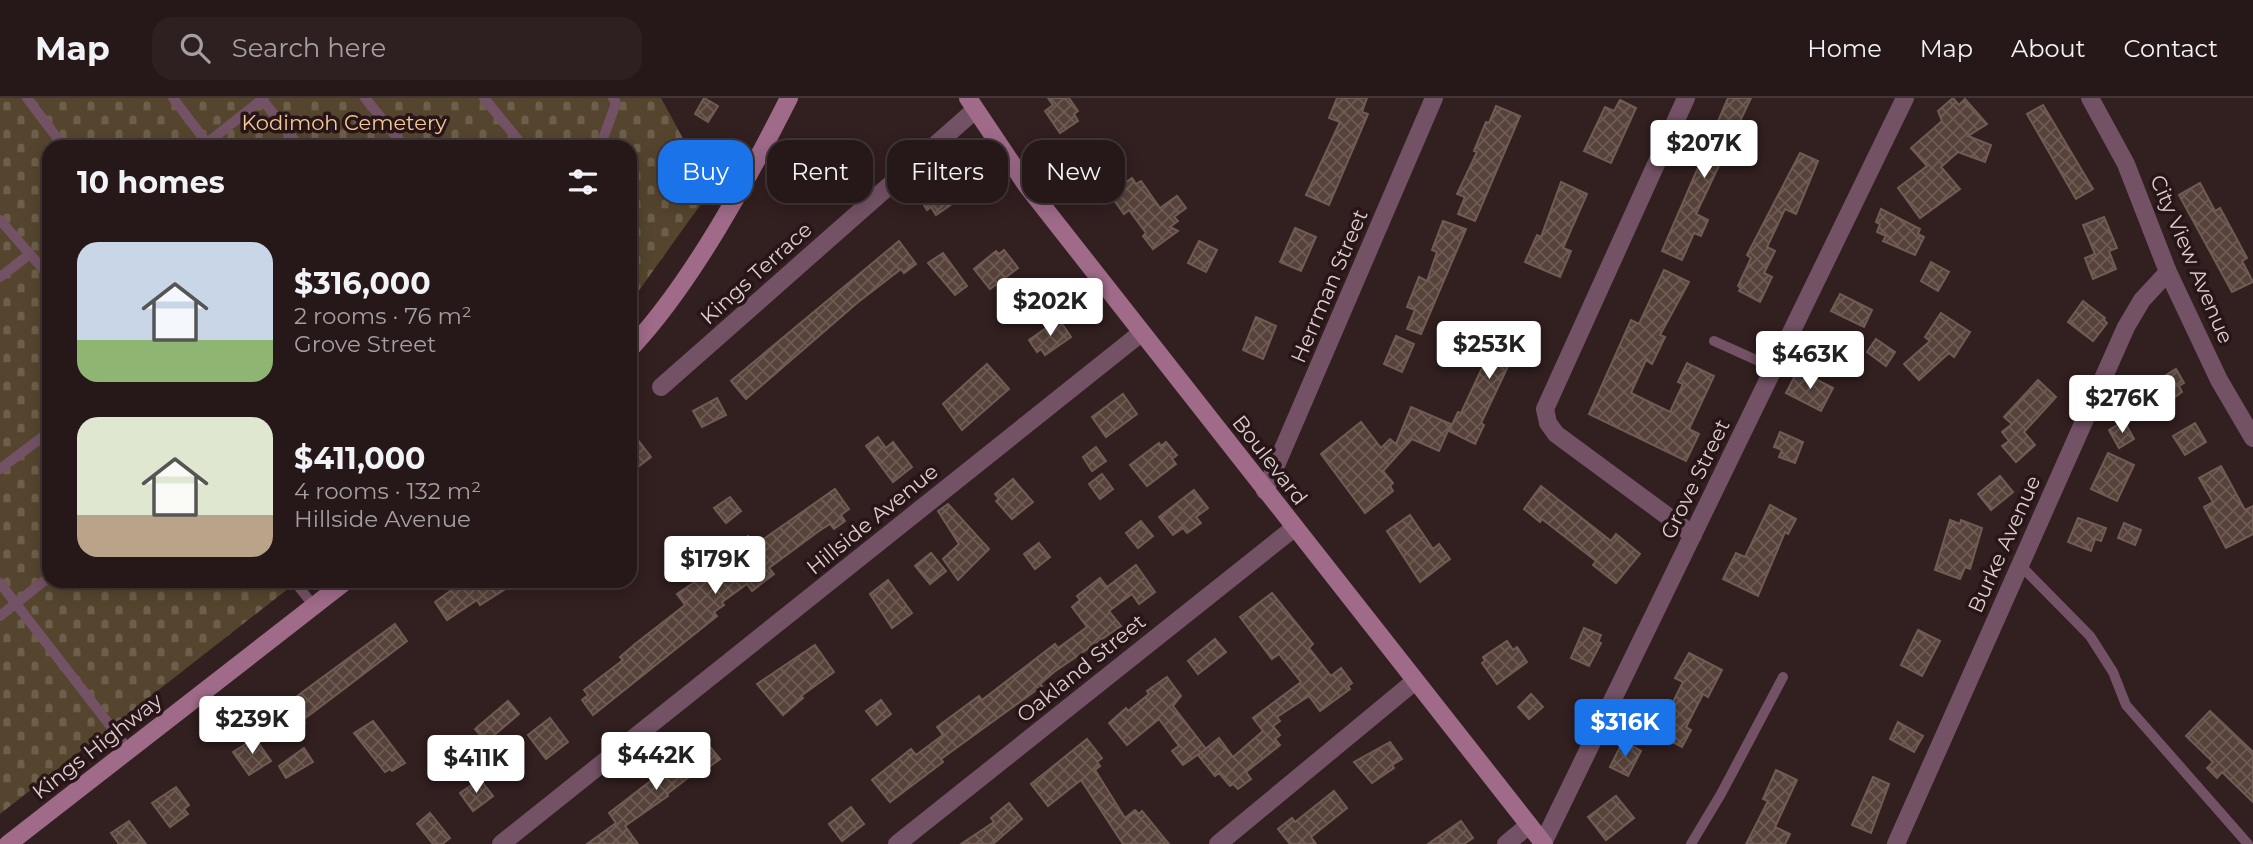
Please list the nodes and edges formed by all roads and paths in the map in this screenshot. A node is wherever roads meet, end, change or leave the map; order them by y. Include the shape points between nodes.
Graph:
1 (27, 98) edge
2 (173, 98) edge
3 (365, 98) edge
4 (484, 98) edge
5 (613, 98) edge
6 (789, 98) edge
7 (1434, 98) edge
8 (1686, 98) edge
9 (1905, 98) edge
10 (2090, 98) edge
11 (263, 99) edge
12 (971, 104) edge
13 (59, 140) edge
14 (202, 140) edge
15 (212, 140) edge
16 (295, 140) edge
17 (399, 140) edge
18 (518, 140) edge
19 (603, 140) edge
20 (0, 220) edge
21 (30, 254) junction
22 (42, 268) edge
23 (2168, 272) junction
24 (0, 277) edge
25 (1141, 333) junction
26 (637, 340) edge
27 (1713, 341) dead end
28 (1774, 368) junction
29 (661, 387) dead end
30 (42, 437) edge
31 (2253, 438) edge
32 (0, 469) edge
33 (1265, 491) junction
34 (1294, 528) junction
35 (1693, 535) junction
36 (2019, 564) junction
37 (0, 583) edge
38 (42, 583) edge
39 (300, 588) edge
40 (337, 588) edge
41 (15, 604) junction
42 (314, 606) junction
43 (0, 616) edge
44 (1783, 677) dead end
45 (1415, 681) junction
46 (129, 750) junction
47 (1529, 825) junction
48 (1543, 843) edge
49 (8, 844) edge
50 (501, 844) edge
51 (897, 844) edge
52 (1218, 844) edge
53 (1506, 844) edge
54 (1691, 844) edge
55 (1896, 844) edge
56 (2248, 844) edge

1 - 13 lane
2 - 14 lane
3 - 17 lane
4 - 18 lane
5 - 19 lane via 616,103
6 - 26 main road via 754,167 676,291
7 - 33 street, Herrman Street
8 - 35 street via 1545,409 1556,434
9 - 28 street, Grove Street
10 - 23 street, City View Avenue via 2126,164
11 - 15 lane
11 - 16 lane
12 - 25 main road, Boulevard via 1027,186
12 - 29 street, Kings Terrace
20 - 21 lane
21 - 22 lane
21 - 24 lane
23 - 31 street, City View Avenue
23 - 36 street, Burke Avenue via 2142,300 2126,327
25 - 33 main road, Boulevard
25 - 50 street, Hillside Avenue
27 - 28 lane
28 - 35 street, Grove Street
30 - 32 lane
33 - 34 main road, Boulevard
34 - 45 main road, Boulevard
34 - 51 street, Oakland Street
35 - 48 street, Grove Street
36 - 55 street, Burke Avenue
36 - 56 lane via 2090,636 2113,672 2126,705
37 - 41 lane
38 - 41 lane
39 - 42 lane
40 - 42 main road, Kings Highway
41 - 43 lane
41 - 46 lane
42 - 46 main road, Kings Highway
44 - 54 lane
45 - 47 main road, Boulevard
45 - 52 street
46 - 49 main road, Kings Highway
47 - 48 main road, Boulevard
47 - 53 street

